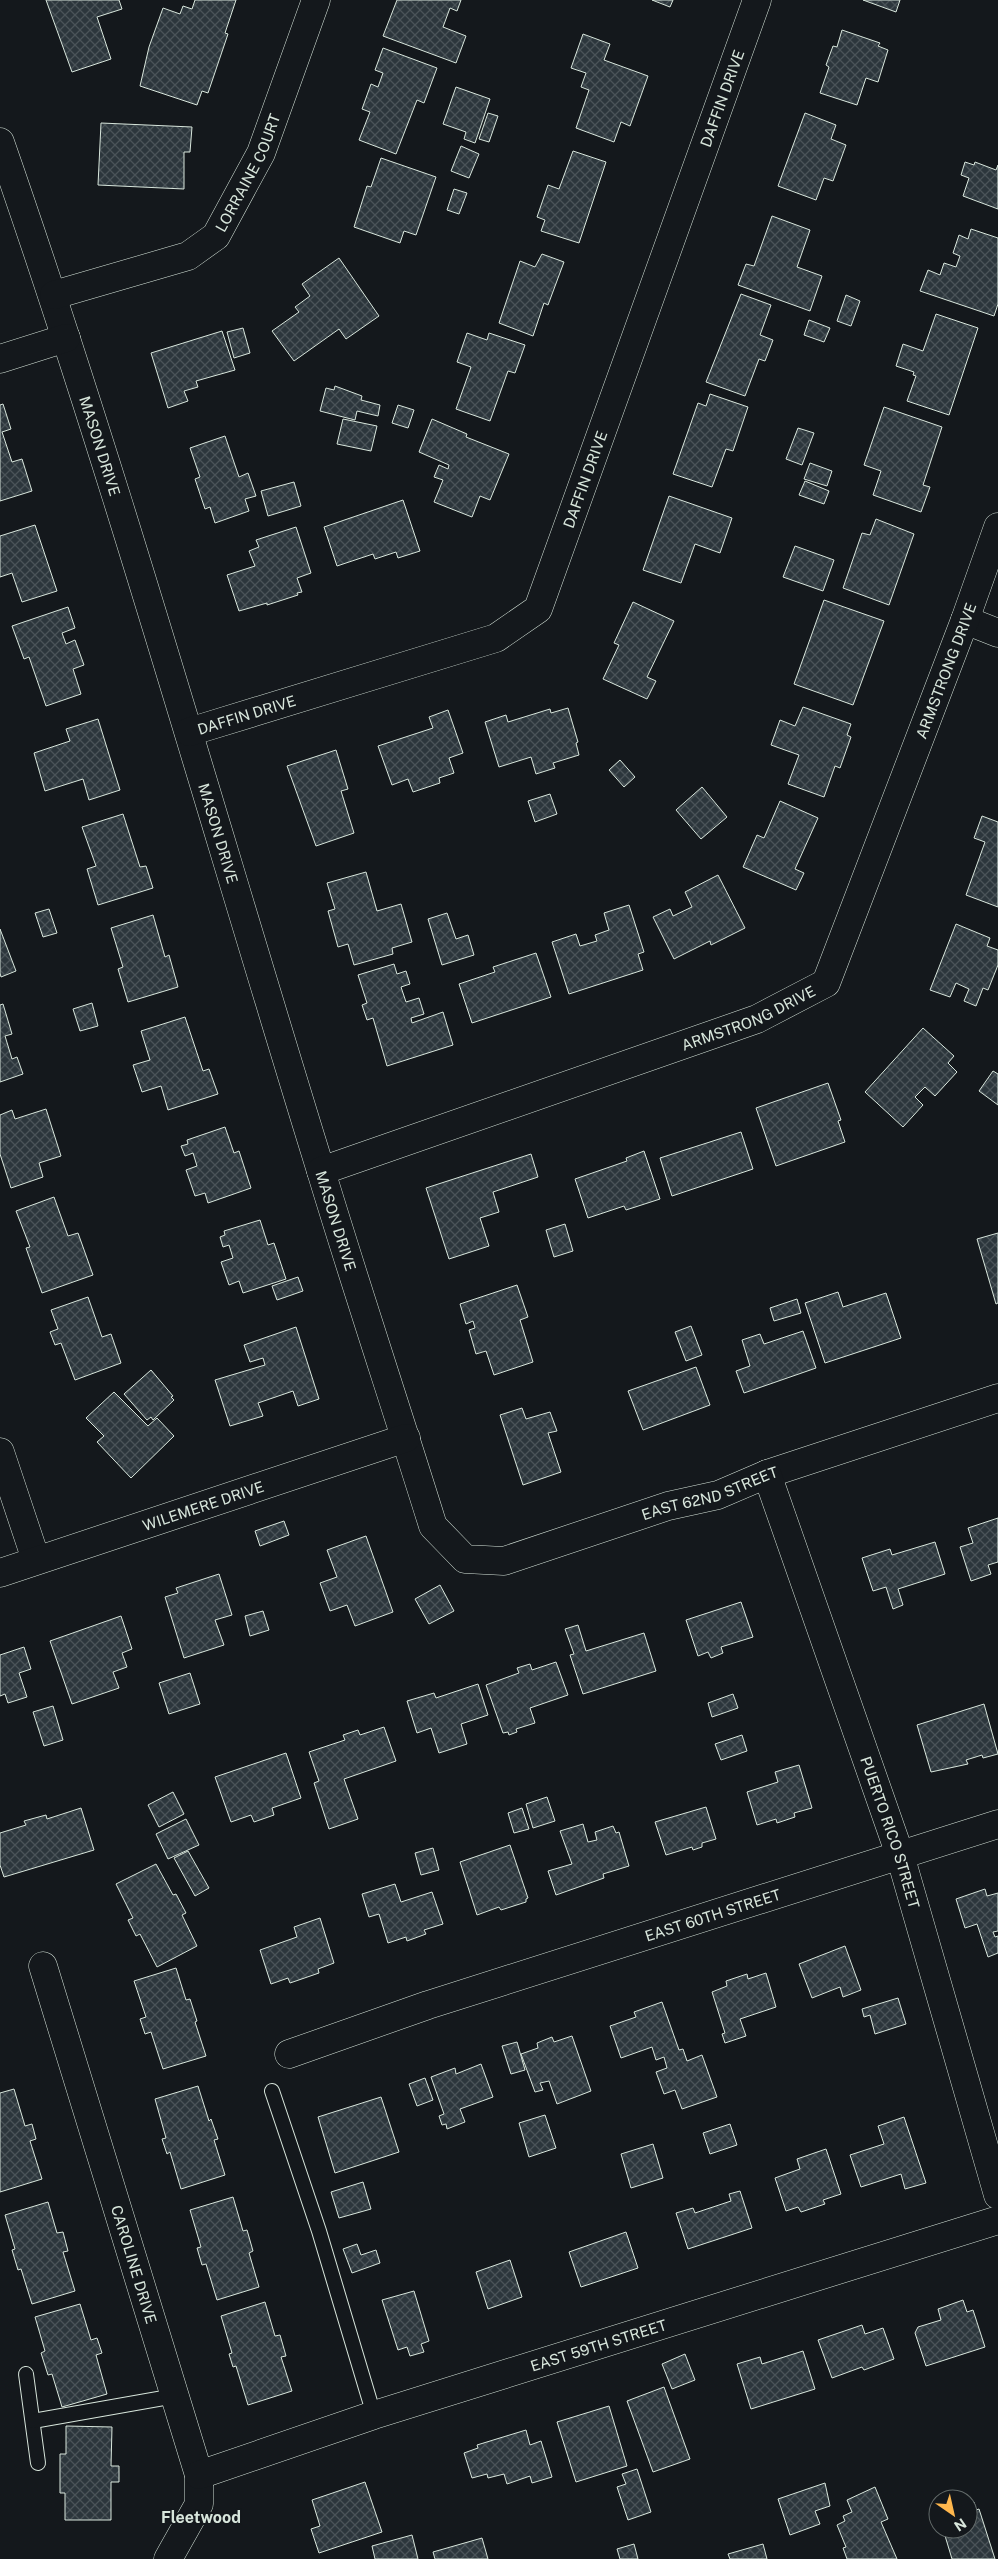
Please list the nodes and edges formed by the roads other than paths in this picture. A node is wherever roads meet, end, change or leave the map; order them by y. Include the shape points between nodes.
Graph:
1 (316, 0) edge
2 (757, 0) edge
3 (0, 142) edge
4 (54, 295) junction
5 (66, 338) junction
6 (0, 359) edge
7 (998, 527) edge
8 (965, 620) junction
9 (998, 633) edge
10 (189, 732) junction
11 (321, 1171) junction
12 (998, 1398) edge
13 (406, 1438) junction
14 (0, 1452) edge
15 (767, 1474) junction
16 (433, 1526) joint
17 (36, 1560) junction
18 (0, 1572) edge
19 (998, 1824) edge
20 (900, 1854) junction
21 (43, 1966) dead end
22 (289, 2054) dead end
23 (272, 2091) dead end
24 (998, 2195) edge
25 (998, 2220) edge
26 (26, 2374) dead end
27 (175, 2396) junction
28 (374, 2415) junction
29 (33, 2421) junction
30 (38, 2463) dead end
31 (200, 2475) junction
32 (168, 2559) edge

1 - 4 street, LORRAINE COURT via 261,153 216,236 188,256
2 - 10 street, DAFFIN DRIVE via 538,609 496,638
3 - 4 street, MASON DRIVE
4 - 5 street, MASON DRIVE
5 - 6 street
5 - 10 street, MASON DRIVE
7 - 8 street, ARMSTRONG DRIVE
8 - 9 street
8 - 11 street, ARMSTRONG DRIVE via 826,983 757,1019
10 - 11 street, MASON DRIVE
11 - 13 street, MASON DRIVE
12 - 15 street, EAST 62ND STREET
13 - 16 street, MASON DRIVE
13 - 17 street, WILEMERE DRIVE
14 - 17 street
15 - 16 street, EAST 62ND STREET via 718,1495 668,1506 504,1561 465,1559
15 - 20 street, PUERTO RICO STREET
17 - 18 street, WILEMERE DRIVE
19 - 20 street, EAST 60TH STREET
20 - 22 street, EAST 60TH STREET via 428,2005
20 - 24 street, PUERTO RICO STREET
21 - 27 street, CAROLINE DRIVE
23 - 28 lane via 319,2231
25 - 28 street, EAST 59TH STREET
26 - 29 lane
27 - 29 lane
27 - 31 street, CAROLINE DRIVE
28 - 31 street, EAST 59TH STREET
29 - 30 lane
31 - 32 street, CAROLINE DRIVE via 199,2504

